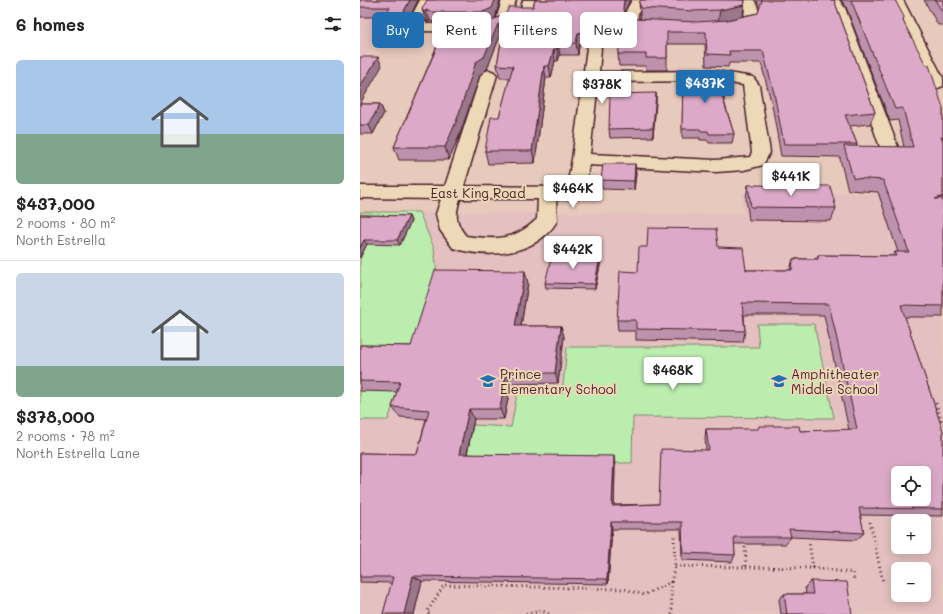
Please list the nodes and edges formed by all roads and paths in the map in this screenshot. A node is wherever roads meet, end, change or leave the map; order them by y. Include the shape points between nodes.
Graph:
1 (427, 0) edge
2 (509, 0) edge
3 (639, 0) edge
4 (747, 0) edge
5 (832, 0) edge
6 (896, 0) edge
7 (715, 27) edge
8 (670, 28) edge
9 (594, 48) dead end
10 (489, 75) dead end
11 (591, 77) junction
12 (938, 82) dead end
13 (889, 147) edge
14 (581, 159) junction
15 (360, 192) edge
16 (453, 193) junction
17 (547, 193) junction
18 (936, 402) dead end
19 (943, 425) edge
20 (870, 522) edge
21 (674, 536) edge
22 (809, 542) edge
23 (744, 547) edge
24 (675, 566) junction
25 (746, 567) junction
26 (813, 568) junction
27 (671, 582) junction
28 (854, 582) dead end
29 (883, 582) dead end
30 (429, 614) edge
31 (526, 614) edge
32 (549, 614) edge
33 (672, 614) edge

1 - 2 street via 416,21 424,28 488,28 502,22
3 - 8 street via 631,14 631,19 636,25
4 - 7 street via 753,13 750,21 738,26
5 - 13 street via 838,8
6 - 12 street
9 - 11 street
10 - 16 street
11 - 14 street
11 - 14 street via 715,76 748,80 751,85 761,152 757,161 716,166
14 - 17 street, East King Road via 575,194
15 - 16 street, East King Road
16 - 17 street, East King Road
16 - 17 street via 446,214 450,230 460,243 512,246 536,233 547,221
18 - 19 path
20 - 29 path
21 - 24 path
22 - 26 path
23 - 25 path
24 - 25 path
24 - 27 path
25 - 26 path
26 - 28 path via 853,573
27 - 30 path via 644,595 625,589 444,585 427,612
27 - 33 path
31 - 32 path via 542,611

